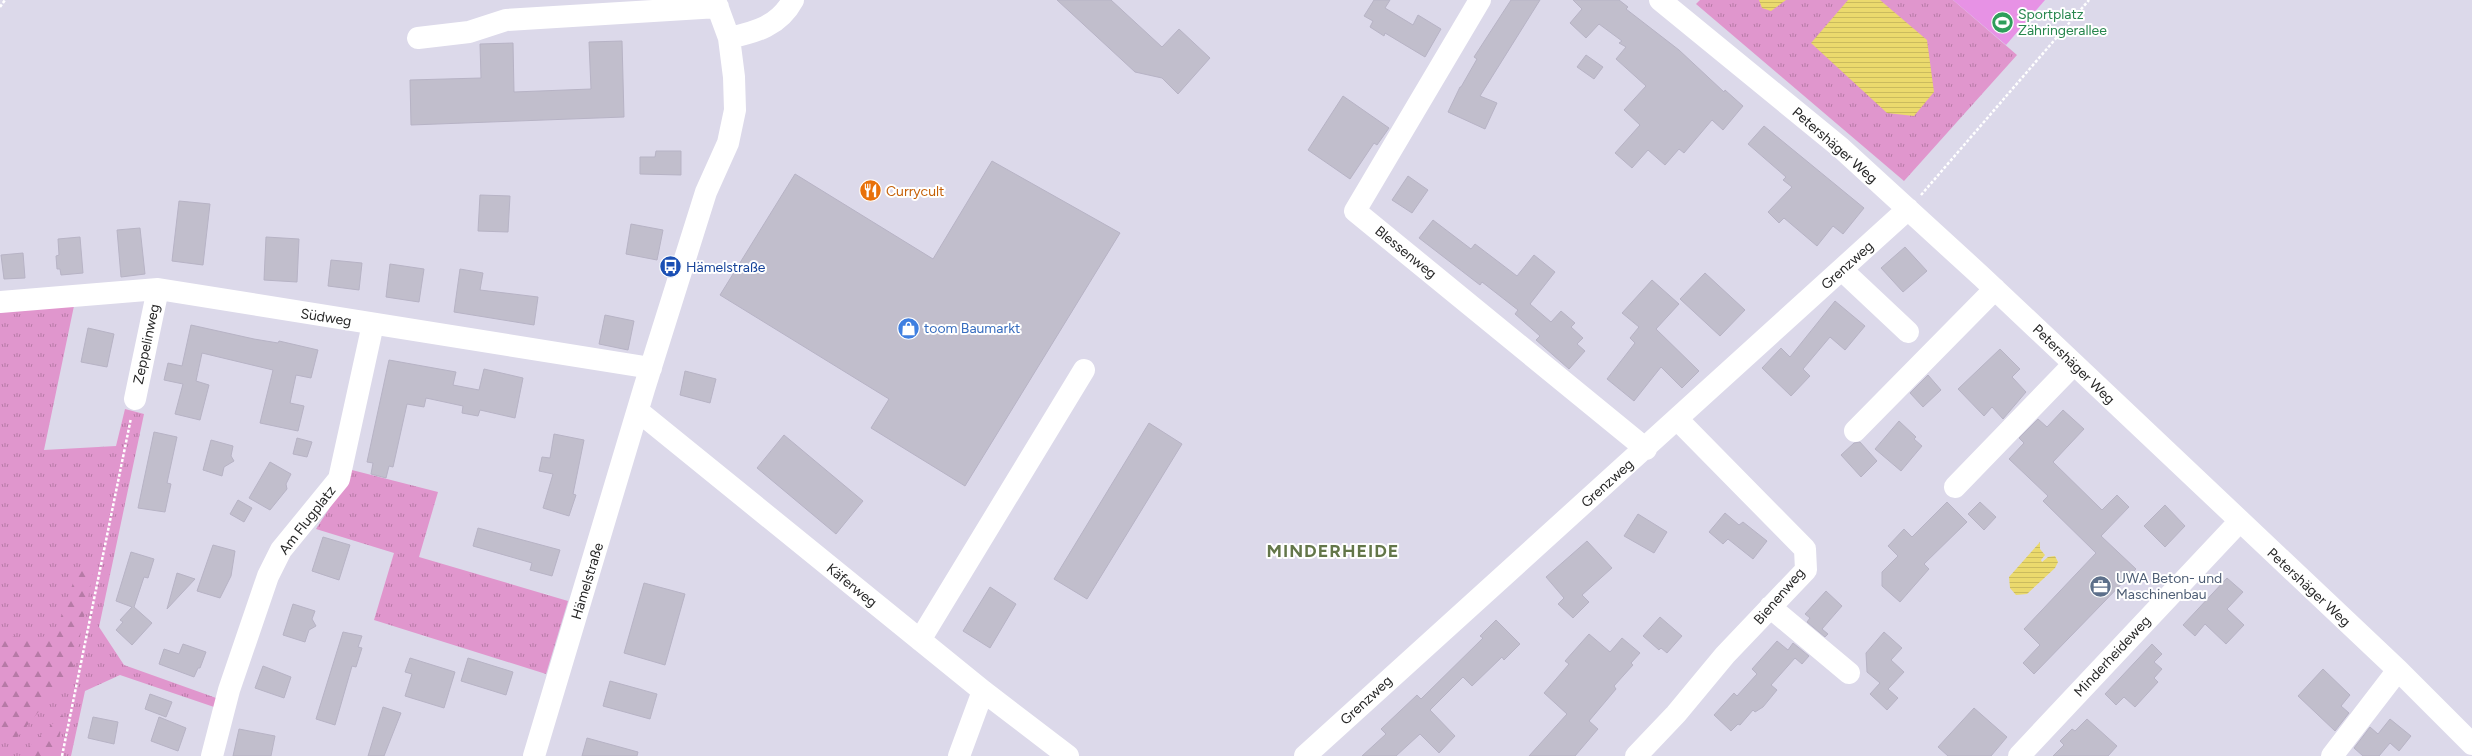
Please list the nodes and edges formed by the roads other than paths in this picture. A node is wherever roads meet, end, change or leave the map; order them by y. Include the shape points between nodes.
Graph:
1 (793, 0) edge
2 (1480, 0) edge
3 (1660, 0) edge
4 (716, 3) edge
5 (418, 38) dead end
6 (729, 38) junction
7 (1908, 209) junction
8 (1842, 270) junction
9 (158, 289) junction
10 (1995, 289) junction
11 (0, 302) edge
12 (373, 324) junction
13 (1908, 332) dead end
14 (2074, 364) junction
15 (652, 368) junction
16 (1084, 370) dead end
17 (135, 399) road end
18 (638, 411) junction
19 (1678, 420) junction
20 (1855, 431) dead end
21 (1646, 449) junction
22 (1955, 487) dead end
23 (2239, 522) junction
24 (1770, 607) junction
25 (920, 640) junction
26 (2398, 670) junction
27 (1850, 673) dead end
28 (983, 691) junction
29 (2472, 744) edge
30 (212, 756) edge
31 (534, 756) edge
32 (959, 756) edge
33 (1068, 756) edge
34 (1305, 756) edge
35 (1636, 756) edge
36 (2019, 756) edge
37 (2332, 756) edge

1 - 6 street via 781,16 769,26
2 - 21 street, Blessenweg via 1355,210
3 - 7 street, Petershäger Weg via 1841,148
4 - 5 street via 506,20 469,32
4 - 6 street, Hämelstraße
6 - 15 street, Hämelstraße via 735,110 728,143 706,192
7 - 8 street, Grenzweg
7 - 10 street, Petershäger Weg
8 - 13 street
8 - 19 street, Grenzweg
9 - 11 street, Südweg
9 - 12 street, Südweg
9 - 17 street, Zeppelinweg
10 - 14 street, Petershäger Weg
10 - 20 street
12 - 15 street, Südweg
12 - 30 street, Am Flugplatz via 339,479 281,550 268,576 229,690
14 - 22 street
14 - 23 street, Petershäger Weg
15 - 18 street, Hämelstraße
16 - 25 street
18 - 25 street, Käferweg
18 - 31 street, Hämelstraße
19 - 21 street, Grenzweg
19 - 24 street, Bienenweg via 1805,549 1806,570
21 - 34 street, Grenzweg via 1404,664
23 - 26 street, Petershäger Weg
23 - 36 street, Minderheideweg
24 - 27 street
24 - 35 street, Bienenweg
25 - 28 street, Käferweg
26 - 29 street, Petershäger Weg
26 - 37 street
28 - 32 street
28 - 33 street, Käferweg

